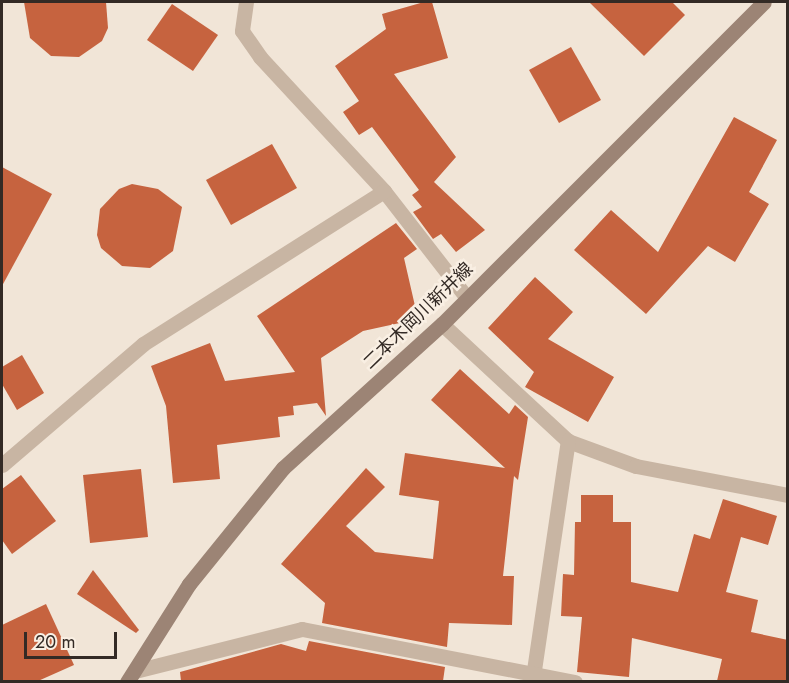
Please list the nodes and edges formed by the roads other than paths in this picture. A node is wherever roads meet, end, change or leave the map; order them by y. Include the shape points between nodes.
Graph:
1 (246, 2) edge
2 (764, 2) edge
3 (384, 190) junction
4 (467, 298) junction
5 (442, 324) junction
6 (568, 441) junction
7 (2, 465) edge
8 (788, 495) edge
9 (534, 670) junction
10 (131, 676) edge
11 (575, 681) edge

1 - 3 street via 242,30 260,57
2 - 4 main road, 二本木岡川新井線
3 - 4 street
3 - 7 street via 143,344
4 - 5 main road, 二本木岡川新井線
5 - 6 street
5 - 10 main road, 二本木岡川新井線 via 283,468 189,584
6 - 8 street via 636,466
6 - 9 street
9 - 10 street via 302,629
9 - 11 street

